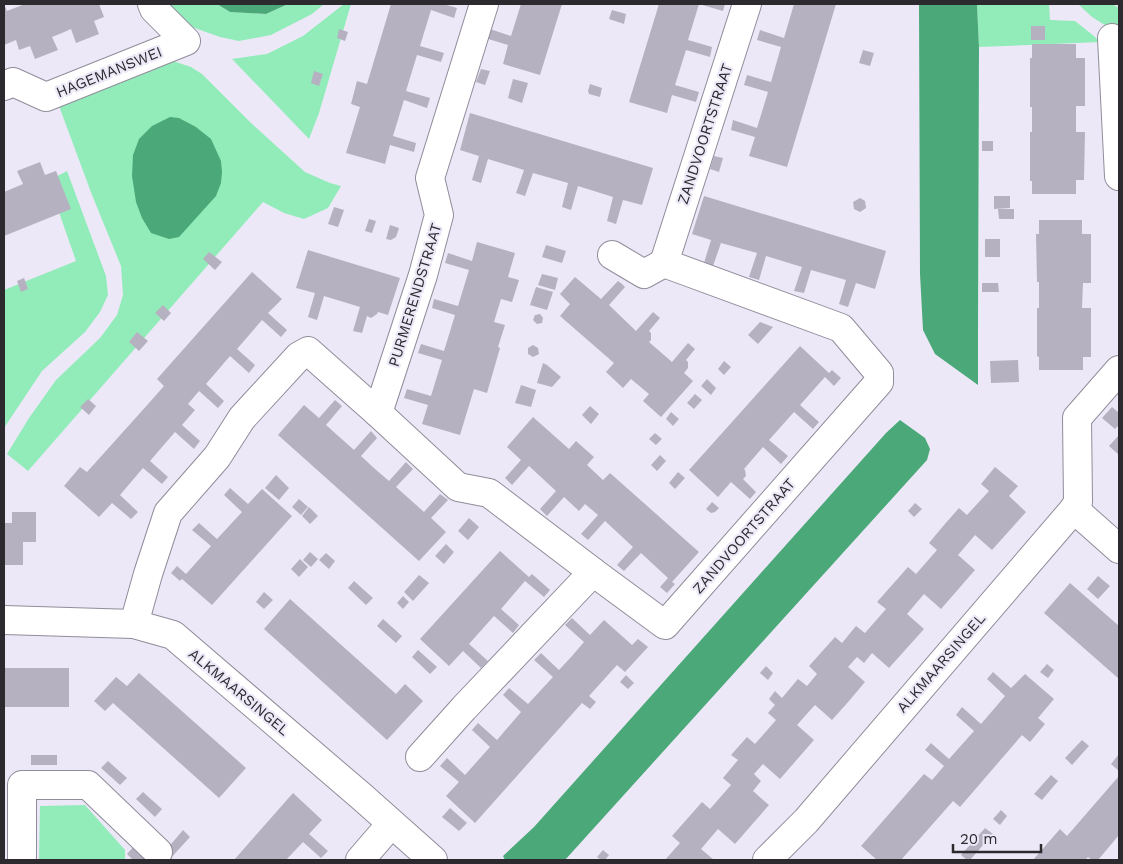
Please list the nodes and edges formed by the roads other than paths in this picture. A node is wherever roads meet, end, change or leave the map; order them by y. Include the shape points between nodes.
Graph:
1 (152, 4) edge
2 (484, 4) edge
3 (747, 4) edge
4 (1112, 38) dead end
5 (4, 86) edge
6 (1119, 176) edge
7 (612, 255) dead end
8 (664, 264) junction
9 (1119, 370) edge
10 (378, 413) junction
11 (1074, 509) junction
12 (1119, 549) edge
13 (593, 572) junction
14 (4, 620) edge
15 (134, 624) junction
16 (420, 757) dead end
17 (391, 824) junction
18 (158, 852) dead end
19 (22, 860) edge
20 (360, 860) edge
21 (433, 860) edge
22 (767, 860) edge

1 - 5 street, HAGEMANSWEI via 186,41 46,97 13,82
2 - 10 street, PURMERENDSTRAAT via 430,178 439,215 424,275
3 - 8 street, ZANDVOORTSTRAAT
4 - 6 street
7 - 8 street via 644,274
8 - 13 street, ZANDVOORTSTRAAT via 841,328 879,374 879,382 665,625
9 - 11 street via 1077,418 1078,502
10 - 13 street via 458,487 489,493
10 - 15 street via 308,352 299,356 242,418 217,457 168,513
11 - 12 street
11 - 22 street, ALKMAARSINGEL via 806,821
13 - 16 street
14 - 15 street, ALKMAARSINGEL
15 - 17 street, ALKMAARSINGEL via 173,635
17 - 20 street
17 - 21 street, ALKMAARSINGEL
18 - 19 street via 88,785 22,785

